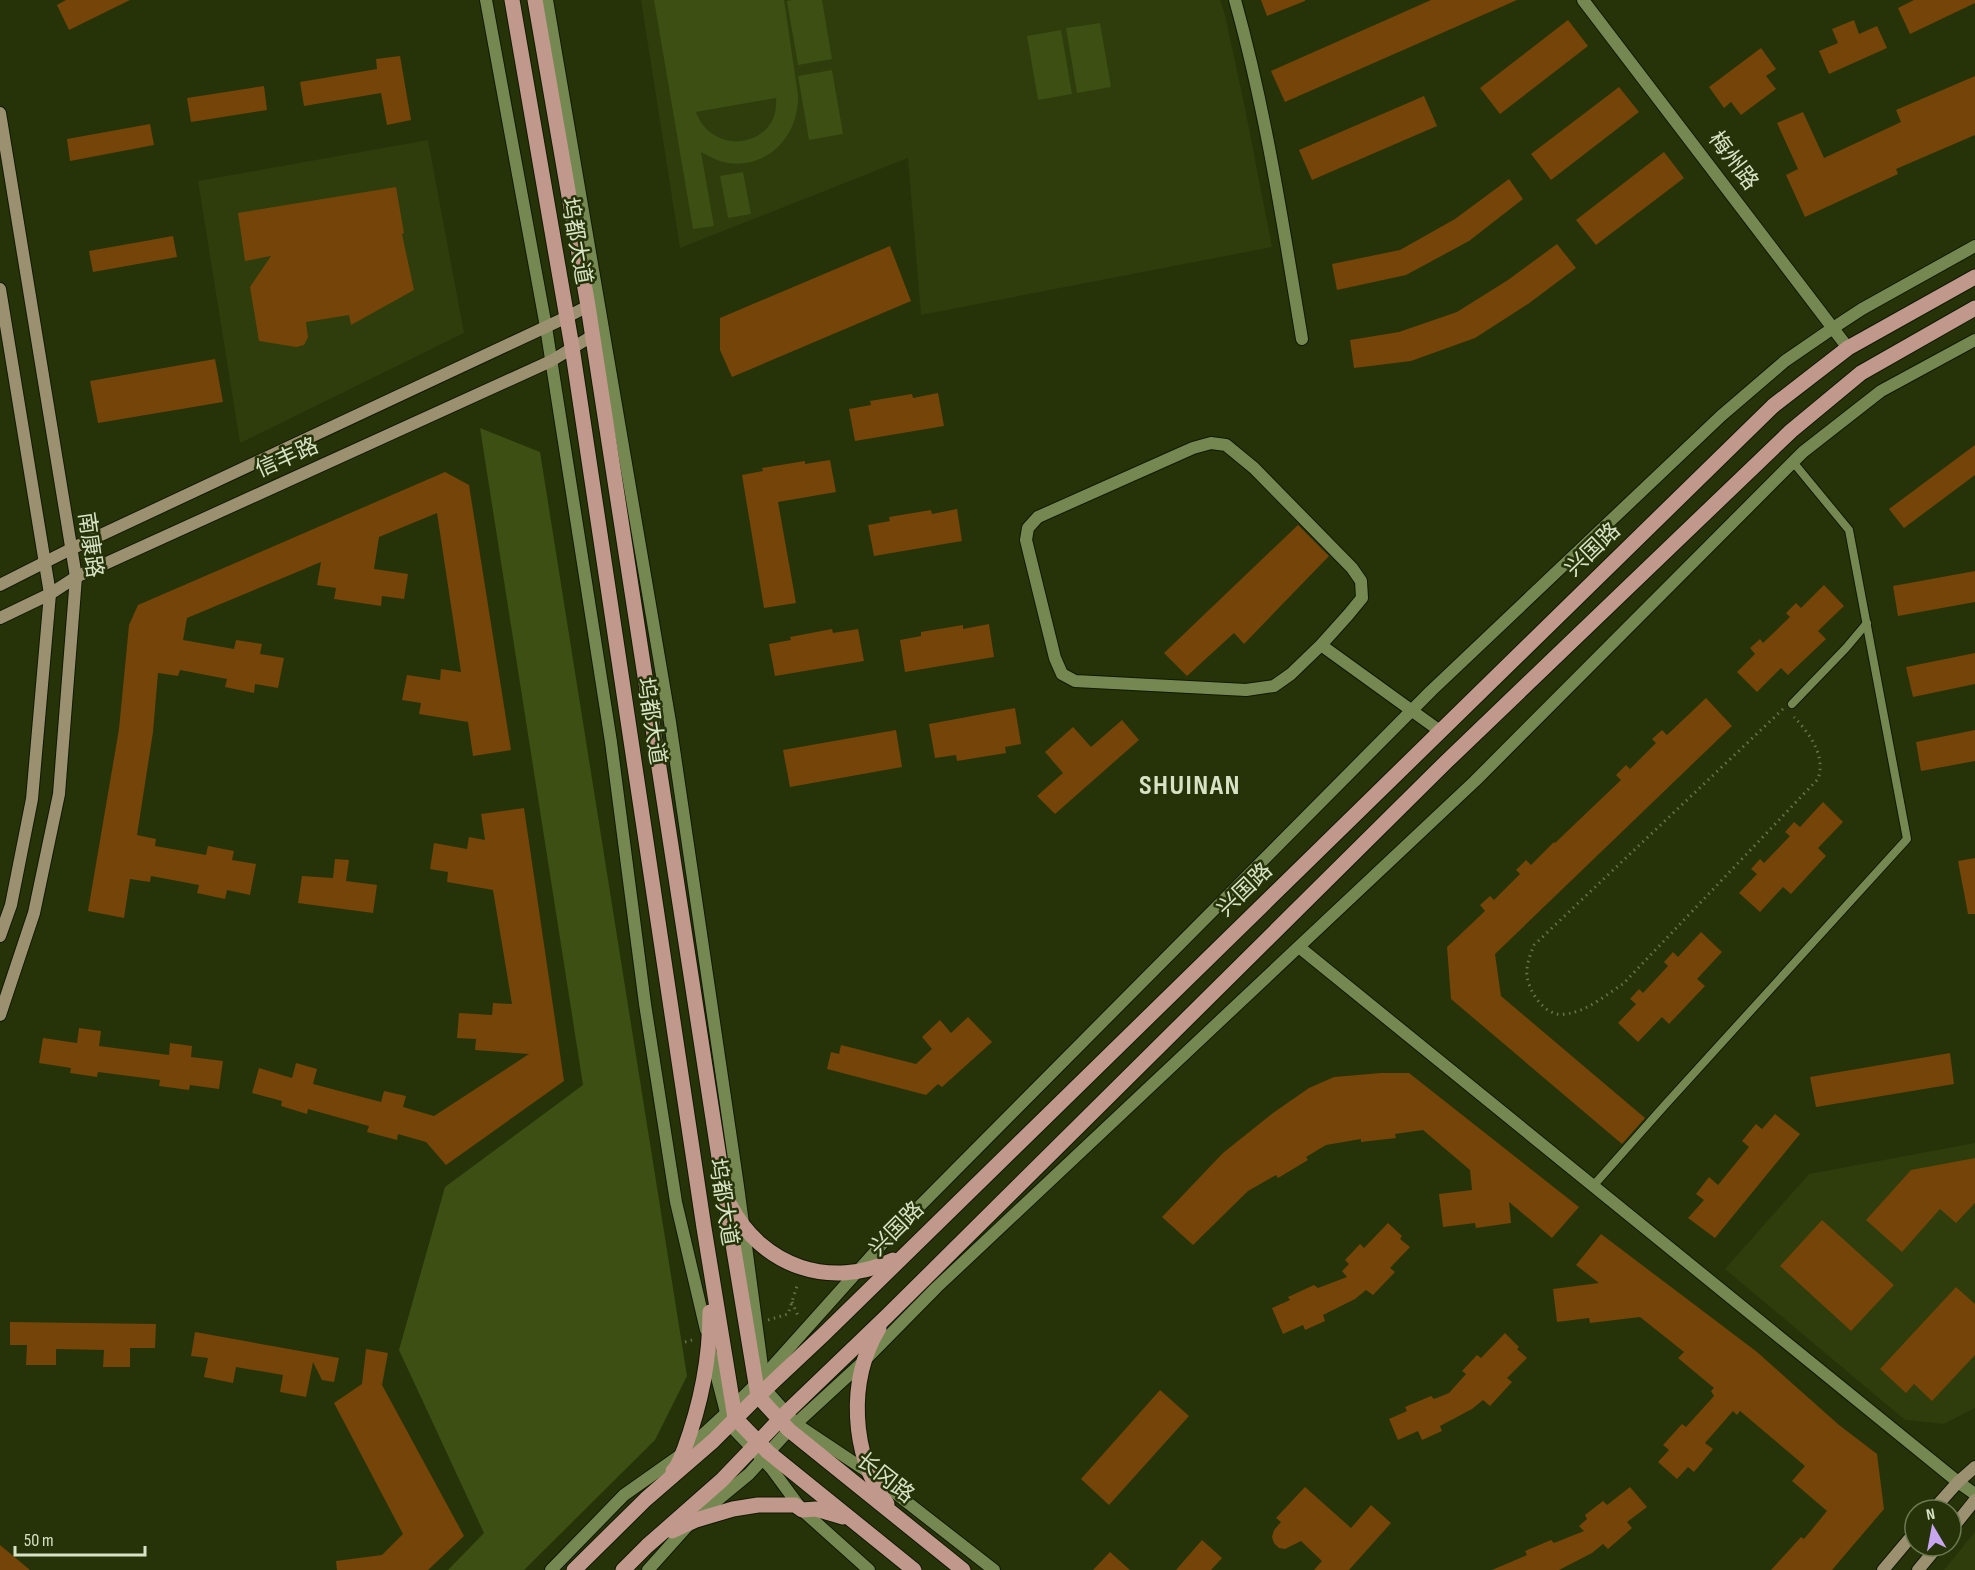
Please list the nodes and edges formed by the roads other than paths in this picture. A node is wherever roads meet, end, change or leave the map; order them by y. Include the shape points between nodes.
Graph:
1 (486, 0) edge
2 (512, 0) edge
3 (535, 0) edge
4 (547, 0) edge
5 (1234, 0) edge
6 (1583, 0) edge
7 (0, 113) edge
8 (1975, 246) edge
9 (1975, 277) edge
10 (0, 289) edge
11 (588, 306) junction
12 (1975, 308) edge
13 (567, 317) junction
14 (546, 327) junction
15 (1833, 328) junction
16 (592, 336) junction
17 (1302, 339) dead end
18 (1975, 340) edge
19 (572, 347) junction
20 (1848, 348) junction
21 (551, 361) junction
22 (1792, 462) junction
23 (70, 549) junction
24 (45, 563) junction
25 (76, 577) junction
26 (0, 585) edge
27 (50, 594) junction
28 (0, 618) edge
29 (1867, 623) junction
30 (1321, 645) junction
31 (1788, 705) road end
32 (1411, 711) junction
33 (1440, 731) junction
34 (0, 936) edge
35 (1299, 947) junction
36 (0, 1015) edge
37 (1593, 1186) junction
38 (724, 1190) junction
39 (743, 1227) junction
40 (704, 1228) junction
41 (906, 1252) junction
42 (858, 1272) junction
43 (886, 1317) junction
44 (708, 1341) junction
45 (864, 1361) junction
46 (760, 1386) junction
47 (730, 1416) junction
48 (788, 1422) junction
49 (760, 1450) junction
50 (682, 1454) junction
51 (1975, 1467) edge
52 (871, 1474) junction
53 (1958, 1482) junction
54 (1975, 1494) edge
55 (1944, 1498) edge
56 (646, 1499) junction
57 (1975, 1500) edge
58 (802, 1510) junction
59 (894, 1514) junction
60 (1963, 1515) edge
61 (692, 1521) junction
62 (856, 1523) junction
63 (647, 1546) junction
64 (1903, 1546) edge
65 (1928, 1558) edge
66 (551, 1570) edge
67 (574, 1570) edge
68 (623, 1570) edge
69 (648, 1570) edge
70 (869, 1570) edge
71 (914, 1570) edge
72 (963, 1570) edge
73 (994, 1570) edge
74 (1883, 1570) edge
75 (1918, 1570) edge

1 - 14 street
2 - 13 main road, 坞都大道
3 - 11 main road, 坞都大道
4 - 39 street via 670,722
5 - 17 street via 1249,50 1274,173
6 - 15 street, 梅州路
7 - 23 main road, 南康路
8 - 15 street
9 - 20 main road, 兴国路
10 - 24 main road, 南康路
11 - 13 main road, 信丰路
11 - 16 main road, 坞都大道
12 - 43 main road via 1862,373 1791,432 1455,754
13 - 14 main road, 信丰路
13 - 19 main road, 坞都大道
14 - 21 street
14 - 23 main road, 信丰路
15 - 20 street, 梅州路
15 - 32 street via 1785,361 1721,416
16 - 19 main road, 信丰路
16 - 38 main road, 坞都大道
18 - 22 street via 1881,391
19 - 21 main road, 信丰路
19 - 40 main road, 坞都大道
20 - 33 main road, 兴国路 via 1773,406
21 - 25 main road, 信丰路
21 - 44 street via 611,742 676,1202
22 - 29 lane via 1849,530
22 - 35 street via 1475,781
23 - 24 main road, 信丰路
23 - 25 main road, 南康路
24 - 26 main road, 信丰路
24 - 27 main road, 南康路
25 - 27 main road, 信丰路
25 - 36 main road, 南康路 via 59,794 34,913
27 - 28 main road, 信丰路
27 - 34 main road, 南康路 via 32,799 11,905
29 - 31 lane
29 - 37 lane via 1907,838
30 - 30 street via 1362,598 1361,581 1254,468 1226,446 1211,443 1193,448 1038,517 1028,528 1026,540 1055,658 1062,674 1075,681 1265,688 1291,674
30 - 32 street
32 - 33 street
32 - 42 street via 882,1243
33 - 41 main road, 兴国路
35 - 37 street
35 - 45 street via 937,1287
37 - 53 street
38 - 39 main road
38 - 46 main road, 坞都大道
39 - 42 main road via 764,1248 803,1268 828,1273
39 - 46 street
40 - 44 main road via 710,1289
40 - 47 main road, 坞都大道
41 - 42 main road
41 - 46 main road, 兴国路 via 824,1334
42 - 46 street
43 - 45 main road
43 - 48 main road
44 - 47 street
44 - 50 main road via 703,1380
45 - 48 street
45 - 52 main road via 857,1418
46 - 47 main road, 兴国路
46 - 48 main road
47 - 49 main road
47 - 50 street
47 - 56 main road, 兴国路 via 713,1441
48 - 49 main road
48 - 52 street
48 - 59 main road, 长冈路
49 - 58 street
49 - 61 street via 749,1474
49 - 62 main road
49 - 63 main road
50 - 56 main road via 677,1466
50 - 66 street via 624,1495
51 - 53 main road
52 - 59 main road
52 - 73 street
53 - 54 street
53 - 55 main road
56 - 67 main road, 兴国路
57 - 60 main road
58 - 61 main road via 795,1505 752,1506
58 - 62 main road via 816,1509
58 - 70 street
59 - 72 main road, 长冈路
61 - 63 main road
61 - 69 street
62 - 71 main road
63 - 68 main road
64 - 74 main road
65 - 75 main road

